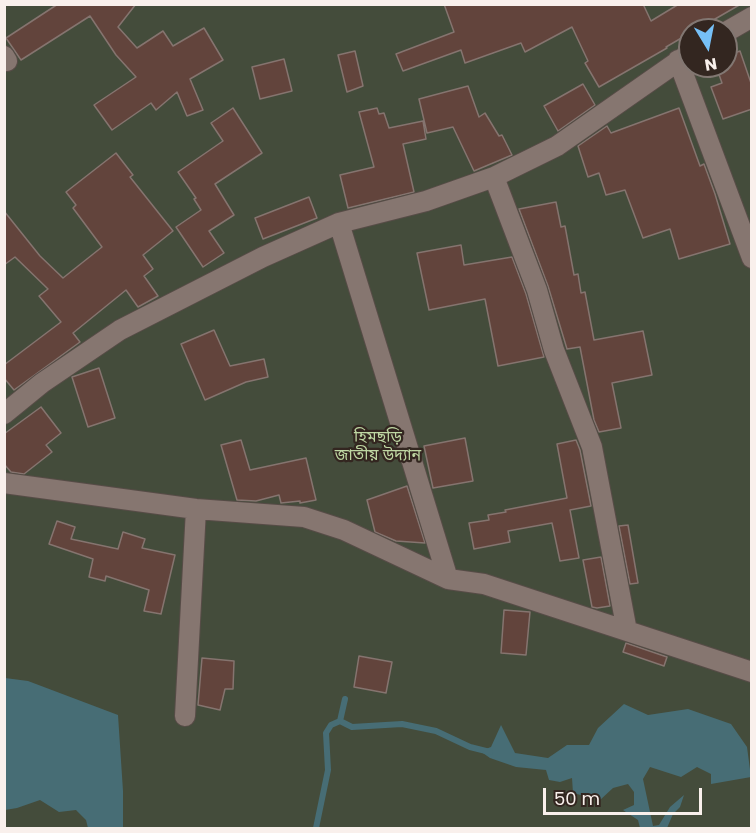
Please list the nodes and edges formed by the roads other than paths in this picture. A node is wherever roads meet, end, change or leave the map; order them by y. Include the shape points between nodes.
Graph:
1 (752, 17) edge
2 (738, 25) edge
3 (678, 61) edge
4 (691, 78) edge
5 (494, 177) junction
6 (339, 223) junction
7 (752, 258) edge
8 (4, 414) edge
9 (4, 483) edge
10 (196, 509) junction
11 (448, 579) junction
12 (627, 632) junction
13 (752, 672) edge
14 (185, 716) dead end

1 - 2 street
3 - 5 street via 557,146
4 - 7 street
5 - 6 street via 426,201
5 - 12 street via 592,447
6 - 8 street via 120,330
6 - 11 street
9 - 10 street
10 - 11 street via 304,517 344,530
10 - 14 street
11 - 12 street via 484,584
12 - 13 street

